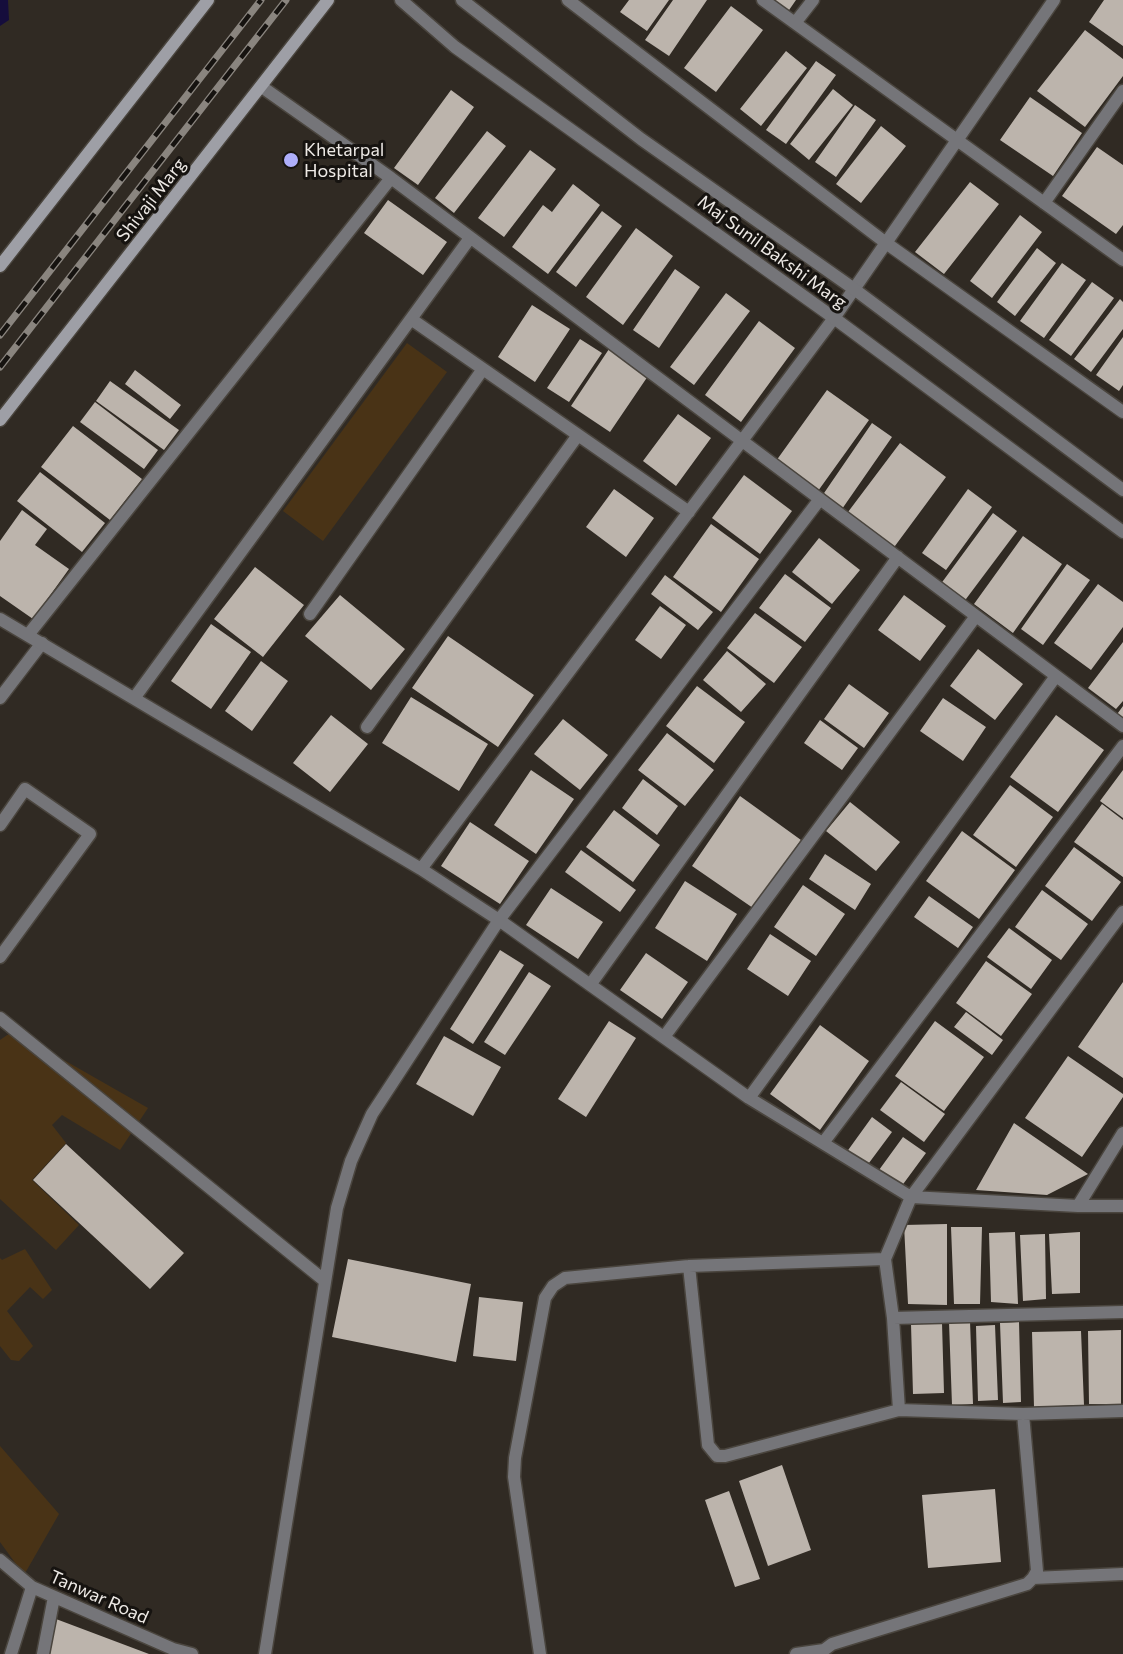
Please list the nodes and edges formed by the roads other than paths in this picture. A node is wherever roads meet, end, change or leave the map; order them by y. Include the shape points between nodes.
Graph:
1 (208, 0) edge
2 (328, 0) edge
3 (401, 0) edge
4 (462, 0) edge
5 (568, 0) edge
6 (763, 0) edge
7 (813, 0) edge
8 (1054, 0) edge
9 (795, 23) junction
10 (262, 87) junction
11 (1123, 92) edge
12 (956, 141) junction
13 (391, 178) junction
14 (1044, 203) junction
15 (470, 238) junction
16 (886, 243) junction
17 (1122, 258) edge
18 (0, 266) edge
19 (854, 289) junction
20 (834, 318) junction
21 (411, 319) junction
22 (483, 369) junction
23 (1123, 412) edge
24 (0, 420) edge
25 (578, 435) junction
26 (743, 442) junction
27 (1123, 490) edge
28 (820, 499) junction
29 (689, 512) junction
30 (1123, 532) edge
31 (898, 557) junction
32 (310, 614) dead end
33 (976, 616) junction
34 (0, 619) edge
35 (28, 635) junction
36 (42, 643) junction
37 (1056, 676) junction
38 (135, 697) junction
39 (0, 698) edge
40 (1123, 726) edge
41 (367, 727) dead end
42 (1123, 746) edge
43 (0, 825) edge
44 (421, 869) junction
45 (1123, 912) edge
46 (500, 920) junction
47 (0, 957) edge
48 (590, 985) junction
49 (0, 1018) edge
50 (664, 1037) junction
51 (749, 1098) junction
52 (1123, 1133) edge
53 (823, 1143) junction
54 (911, 1197) junction
55 (1078, 1206) junction
56 (1123, 1206) edge
57 (885, 1259) junction
58 (689, 1266) junction
59 (325, 1281) junction
60 (1123, 1312) edge
61 (893, 1318) junction
62 (899, 1410) junction
63 (1123, 1411) edge
64 (1023, 1414) junction
65 (0, 1560) edge
66 (1123, 1574) edge
67 (1033, 1578) junction
68 (32, 1587) junction
69 (54, 1597) junction
70 (823, 1652) edge
71 (11, 1654) edge
72 (43, 1654) edge
73 (192, 1654) edge
74 (265, 1654) edge
75 (540, 1654) edge
76 (796, 1654) edge

1 - 18 main road
2 - 10 main road, Shivaji Marg
3 - 20 street, Maj Sunil Bakshi Marg via 455,47
4 - 19 street, Maj Sunil Bakshi Marg via 641,139
5 - 16 street
6 - 9 street
7 - 9 street
8 - 12 street
9 - 12 street
10 - 13 street
10 - 24 main road, Shivaji Marg
11 - 14 street
12 - 14 street
12 - 16 street
13 - 15 street
13 - 35 street
14 - 17 street
15 - 21 street
15 - 26 street
16 - 19 street
16 - 23 street
19 - 20 street
19 - 27 street, Maj Sunil Bakshi Marg
20 - 26 street
20 - 30 street, Maj Sunil Bakshi Marg
21 - 22 street
21 - 38 street
22 - 25 street
22 - 32 street
25 - 29 street
25 - 41 street
26 - 28 street
26 - 29 street
28 - 31 street
28 - 46 street
29 - 44 street
31 - 33 street
31 - 48 street
33 - 37 street
33 - 50 street
34 - 35 street
35 - 36 street
36 - 38 street
36 - 39 street
37 - 40 street
37 - 51 street
38 - 44 street
42 - 53 street
43 - 47 street via 26,789 90,834
44 - 46 street
45 - 54 street
46 - 48 street
46 - 59 street via 372,1114 351,1161 337,1208
48 - 50 street
49 - 59 street
50 - 51 street
51 - 53 street
52 - 55 street
53 - 54 street
54 - 55 street
54 - 57 street
55 - 56 street
57 - 58 street
57 - 61 street
58 - 62 street via 708,1445 717,1456
58 - 75 street via 565,1278 545,1298 514,1467
59 - 74 street
60 - 61 street
61 - 62 street
62 - 64 street
63 - 64 street
64 - 67 street via 1037,1571
65 - 68 street, Tanwar Road
66 - 67 street
67 - 70 street via 1027,1584 832,1644
68 - 69 street, Tanwar Road
68 - 71 street
69 - 72 street
69 - 73 street, Tanwar Road
70 - 76 street

